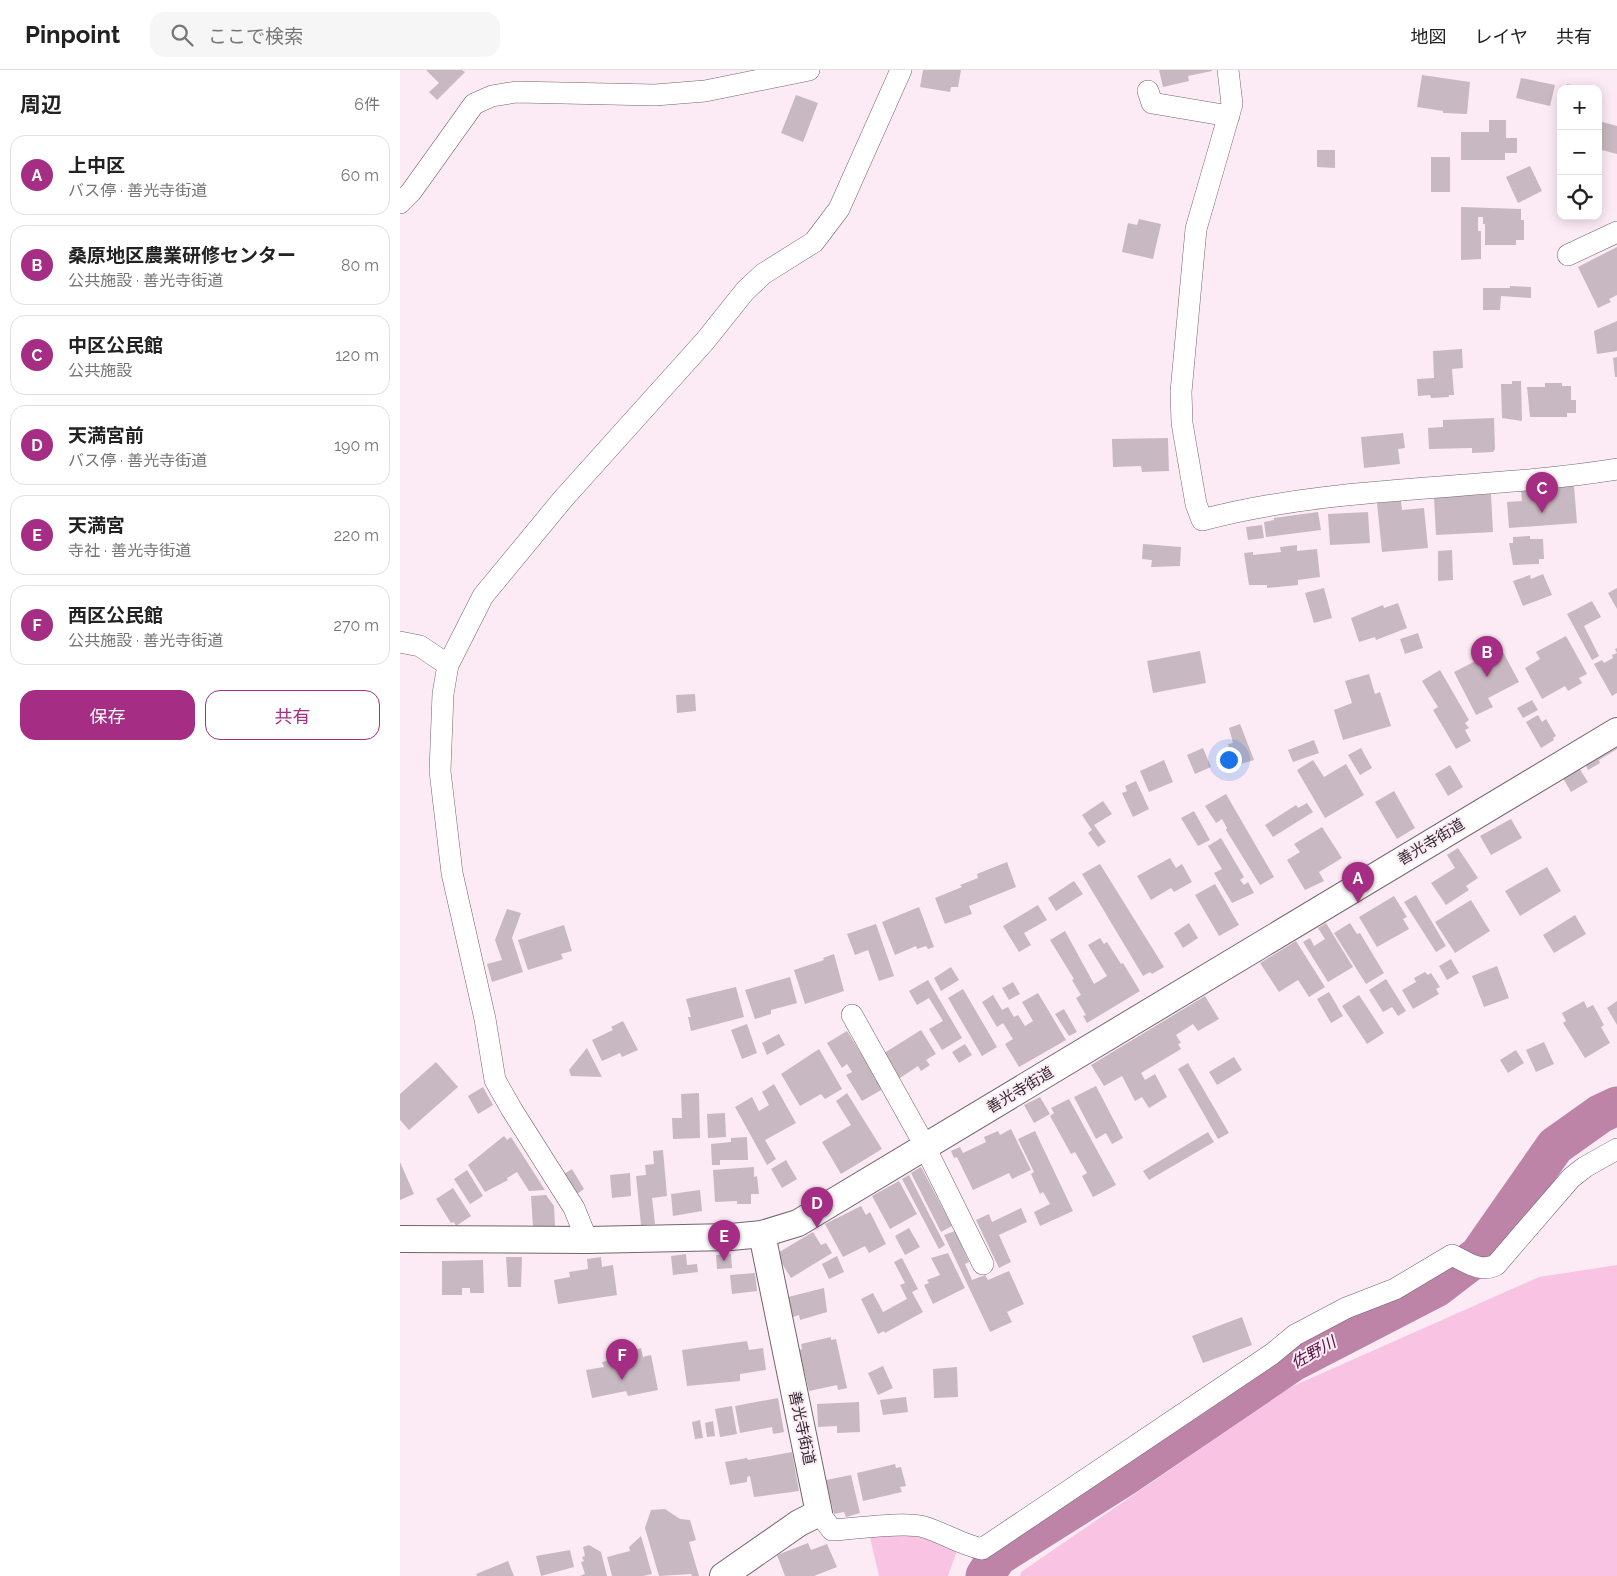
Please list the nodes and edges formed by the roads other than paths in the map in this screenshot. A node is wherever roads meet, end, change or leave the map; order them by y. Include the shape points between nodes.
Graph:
1 (809, 70) edge
2 (901, 70) edge
3 (1228, 70) edge
4 (1148, 91) dead end
5 (1229, 116) junction
6 (400, 203) edge
7 (1617, 232) edge
8 (1568, 255) dead end
9 (1617, 469) edge
10 (400, 642) edge
11 (448, 665) junction
12 (1617, 731) edge
13 (852, 1015) dead end
14 (925, 1148) junction
15 (1617, 1149) edge
16 (762, 1234) junction
17 (400, 1239) edge
18 (586, 1240) junction
19 (983, 1264) dead end
20 (819, 1513) junction
21 (723, 1576) edge

1 - 6 street via 705,91 655,94 516,92 492,96 474,104
2 - 11 street via 839,208 814,242 763,274 745,291 705,342 563,499 483,596
3 - 5 street via 1232,104
4 - 5 street via 1152,102
5 - 9 street via 1196,228 1181,392 1182,423 1196,504 1202,520 1248,508 1417,487
7 - 8 street
10 - 11 street via 420,646
11 - 18 street via 443,694 440,771 452,873 485,1019 495,1080 574,1208
12 - 14 street, 善光寺街道
13 - 14 street
14 - 16 street, 善光寺街道 via 798,1223
14 - 19 street
15 - 20 street via 1571,1178 1496,1266 1488,1270 1478,1268 1452,1254 1395,1289 1346,1308 1295,1335 1272,1354 982,1549 962,1545 923,1526 832,1530
16 - 18 street via 731,1238
16 - 20 street, 善光寺街道
17 - 18 street
20 - 21 street via 799,1522

